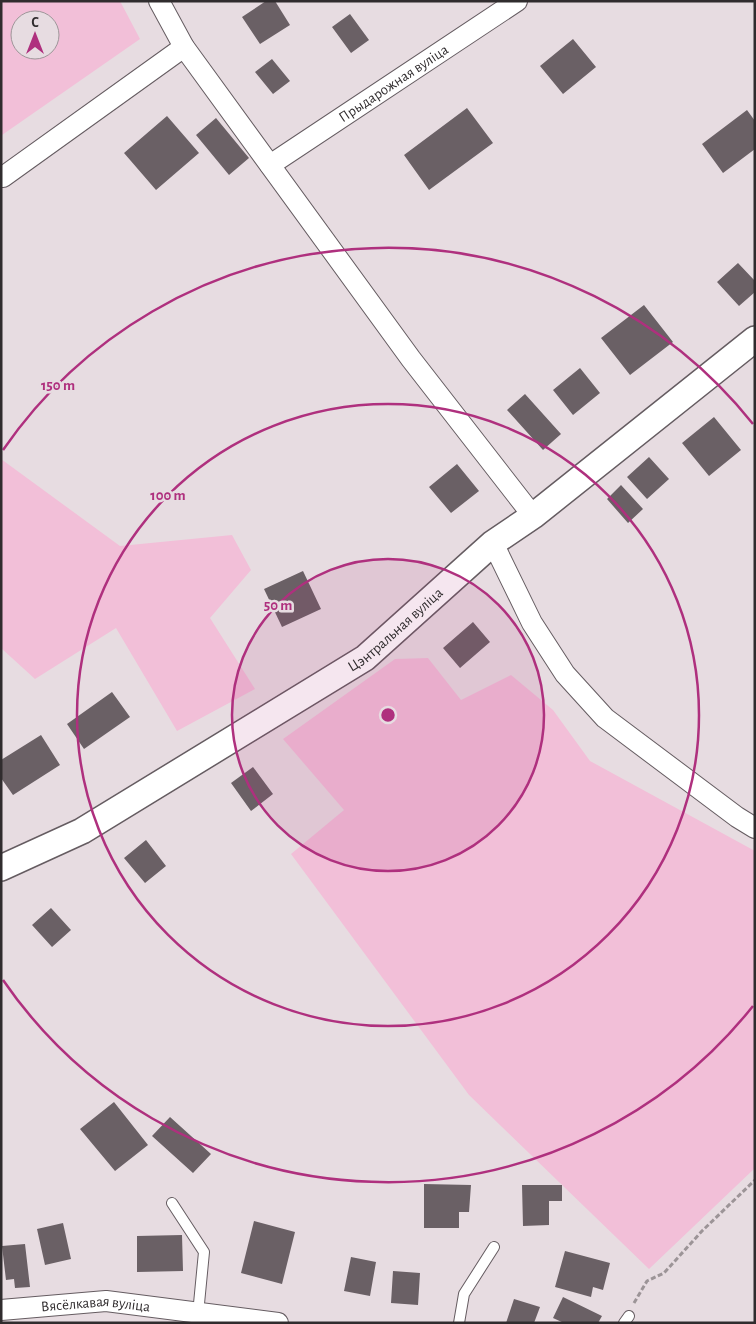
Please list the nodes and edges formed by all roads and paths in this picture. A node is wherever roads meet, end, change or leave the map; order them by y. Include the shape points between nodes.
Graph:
1 (159, 1) edge
2 (516, 1) edge
3 (184, 47) junction
4 (270, 166) junction
5 (2, 177) edge
6 (755, 340) edge
7 (533, 516) junction
8 (494, 543) junction
9 (755, 828) edge
10 (1, 868) edge
11 (755, 1180) edge
12 (172, 1203) dead end
13 (494, 1247) dead end
14 (1, 1310) edge
15 (198, 1314) junction
16 (627, 1320) edge
17 (278, 1323) edge
18 (459, 1323) edge

1 - 3 street
2 - 4 street, Прыдарожная вуліца
3 - 4 street
3 - 5 street
4 - 7 street
6 - 7 street, Цэнтральная вуліца
7 - 8 street, Цэнтральная вуліца
8 - 9 street via 536,630 565,674 605,718
8 - 10 street, Цэнтральная вуліца via 365,658 82,831
11 - 16 path via 664,1273 647,1281
12 - 15 lane via 204,1252
13 - 18 lane via 464,1294
14 - 15 street, Вясёлкавая вуліца via 106,1301
15 - 17 street, Вясёлкавая вуліца

